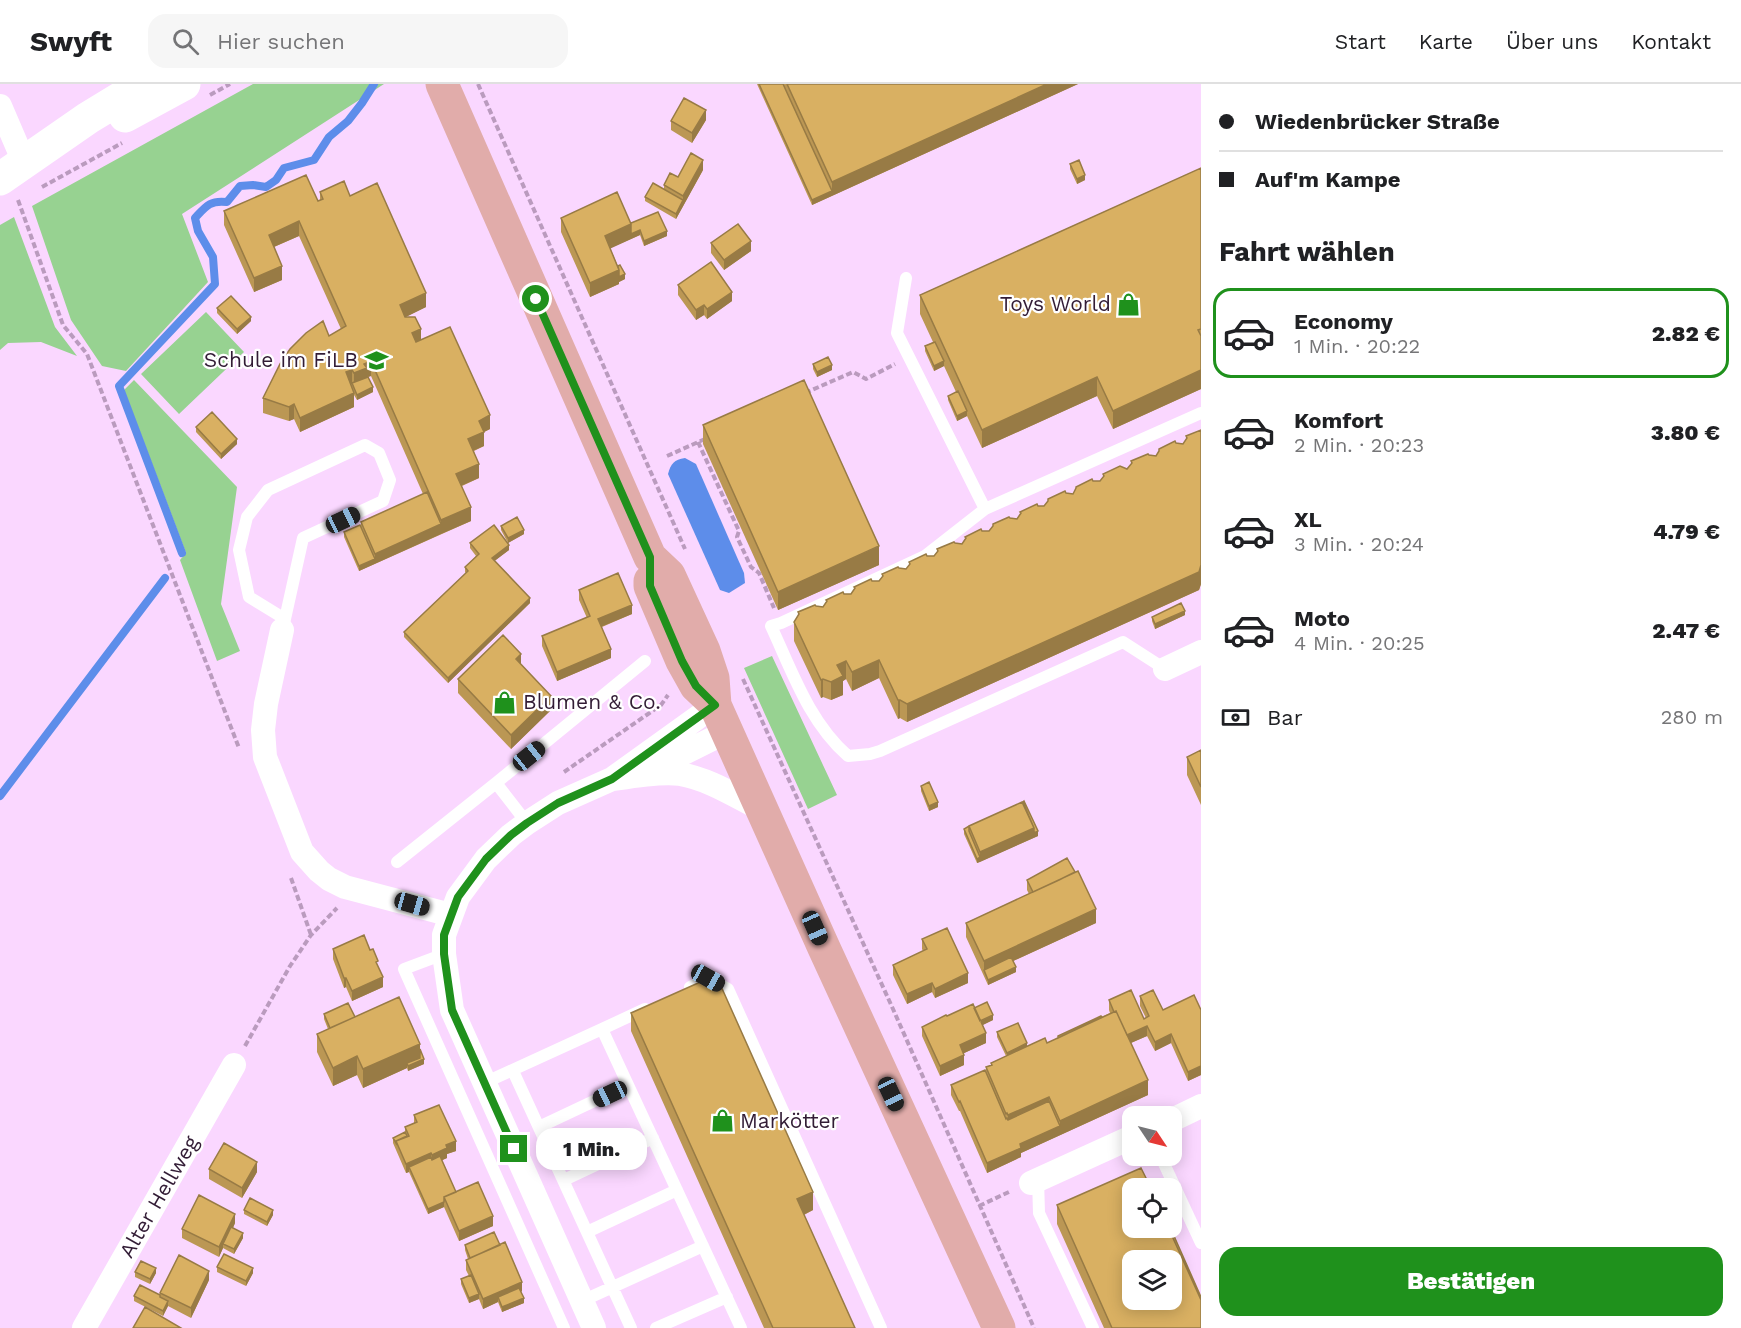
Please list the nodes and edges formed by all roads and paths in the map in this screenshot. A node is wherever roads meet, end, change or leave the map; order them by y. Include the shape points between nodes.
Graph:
1 (144, 84) edge
2 (184, 84) edge
3 (442, 84) edge
4 (478, 84) edge
5 (0, 106) edge
6 (20, 174) edge
7 (906, 278) dead end
8 (909, 357) junction
9 (801, 395) edge
10 (1201, 413) edge
11 (709, 437) edge
12 (698, 442) junction
13 (667, 456) dead end
14 (985, 509) junction
15 (688, 558) dead end
16 (781, 623) junction
17 (283, 625) junction
18 (1201, 652) edge
19 (645, 661) dead end
20 (1165, 669) joint
21 (740, 673) dead end
22 (722, 718) junction
23 (239, 749) dead end
24 (640, 775) junction
25 (612, 779) junction
26 (496, 783) junction
27 (761, 809) junction
28 (527, 823) junction
29 (397, 862) dead end
30 (290, 876) dead end
31 (342, 903) dead end
32 (451, 915) junction
33 (311, 935) junction
34 (444, 954) junction
35 (676, 993) edge
36 (655, 1004) edge
37 (602, 1029) junction
38 (234, 1065) joint
39 (513, 1071) junction
40 (484, 1083) junction
41 (628, 1086) junction
42 (1201, 1106) edge
43 (1182, 1115) edge
44 (539, 1127) junction
45 (653, 1138) junction
46 (1122, 1142) edge
47 (1165, 1166) edge
48 (564, 1180) junction
49 (1035, 1181) junction
50 (677, 1190) junction
51 (979, 1206) junction
52 (587, 1232) junction
53 (1201, 1243) edge
54 (703, 1246) junction
55 (613, 1287) junction
56 (727, 1297) junction
57 (584, 1319) edge
58 (84, 1328) edge
59 (564, 1328) edge
60 (632, 1328) edge
61 (656, 1328) edge
62 (741, 1328) edge
63 (881, 1328) edge
64 (999, 1328) edge
65 (1034, 1328) edge
66 (1093, 1328) edge

1 - 6 main road via 88,118
2 - 6 main road
3 - 22 main road via 650,557 669,575 704,651
4 - 15 path
5 - 6 street
6 - 23 path via 63,325 87,354
7 - 8 lane via 897,333
8 - 9 path via 866,379 853,372
8 - 14 lane
10 - 14 lane
11 - 12 path
12 - 13 path
12 - 16 path via 739,531 737,537 751,567 759,573
14 - 16 lane via 925,556
16 - 20 lane via 771,626 815,719 848,756 880,751 1123,642
17 - 17 lane via 303,538 383,501 390,480 379,453 365,445 268,490 247,518 240,550 249,597
17 - 32 street via 266,704 265,757 302,852 319,871 345,887
18 - 20 street
19 - 26 lane
21 - 51 path
22 - 24 street
22 - 25 street
22 - 27 main road
24 - 25 street
24 - 27 street via 677,773 703,780
25 - 28 street via 558,803
26 - 28 lane
26 - 29 lane
27 - 64 main road
28 - 32 street via 486,859 458,897
30 - 33 path
31 - 33 path
32 - 34 street via 444,935
33 - 38 path
34 - 40 street via 452,1010
34 - 59 lane via 404,969
35 - 63 lane via 708,978 728,989
36 - 37 lane
37 - 39 lane
37 - 41 lane
38 - 58 street, Alter Hellweg
39 - 40 lane
39 - 44 lane
40 - 57 street
41 - 44 lane
41 - 45 lane
42 - 43 street
44 - 48 lane
45 - 48 lane
45 - 50 lane
46 - 49 street
47 - 53 lane
48 - 52 lane
49 - 51 path
49 - 66 lane via 1039,1213
50 - 52 lane
50 - 54 lane
51 - 65 path
52 - 55 lane
54 - 55 lane
54 - 56 lane
55 - 57 lane
55 - 60 lane
56 - 61 lane
56 - 62 lane

